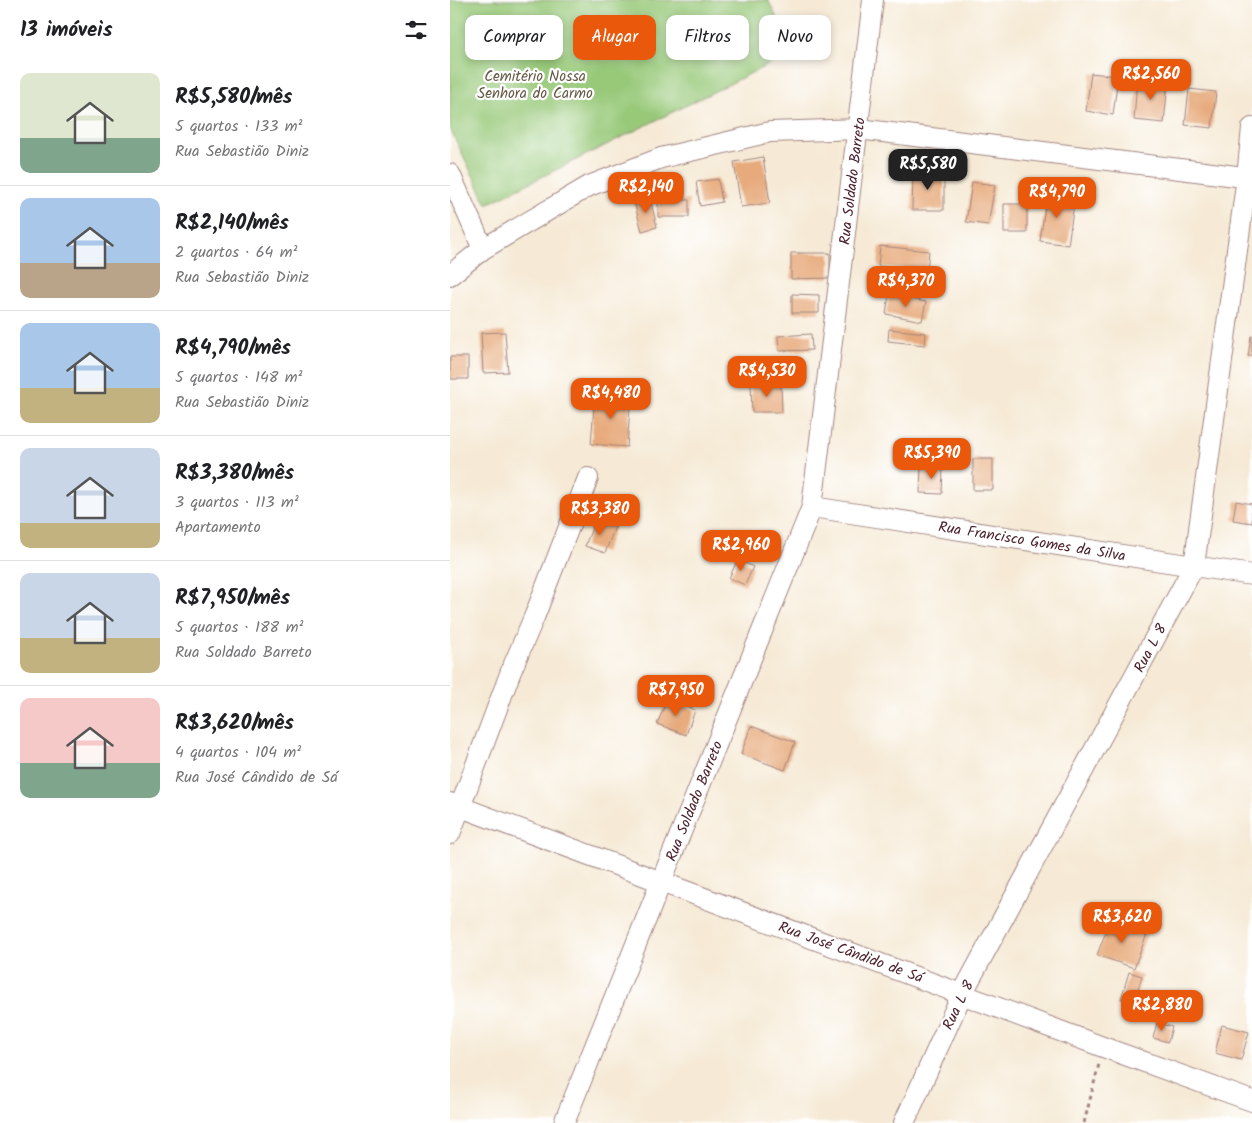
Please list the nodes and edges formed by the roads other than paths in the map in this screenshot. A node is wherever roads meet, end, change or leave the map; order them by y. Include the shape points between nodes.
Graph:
1 (873, 0) edge
2 (1252, 128) edge
3 (858, 129) junction
4 (450, 174) edge
5 (1250, 178) edge
6 (483, 249) junction
7 (450, 275) edge
8 (588, 478) dead end
9 (812, 507) junction
10 (1194, 566) junction
11 (1252, 575) edge
12 (456, 805) edge
13 (450, 834) edge
14 (662, 882) junction
15 (962, 994) junction
16 (1252, 1101) edge
17 (564, 1123) edge
18 (904, 1123) edge

1 - 3 street, Rua Soldado Barreto
2 - 5 street, Rua L 8
3 - 5 street
3 - 6 street via 770,132 660,158 589,186
3 - 9 street, Rua Soldado Barreto
4 - 6 street
5 - 10 street, Rua L 8
6 - 7 street
8 - 12 street
9 - 10 street, Rua Francisco Gomes da Silva
9 - 14 street, Rua Soldado Barreto
10 - 11 street, Rua Francisco Gomes da Silva
10 - 15 street, Rua L 8
12 - 13 street
12 - 14 street, Rua José Cândido de Sá
14 - 15 street, Rua José Cândido de Sá
14 - 17 street, Rua Soldado Barreto
15 - 16 street, Rua José Cândido de Sá
15 - 18 street, Rua L 8

